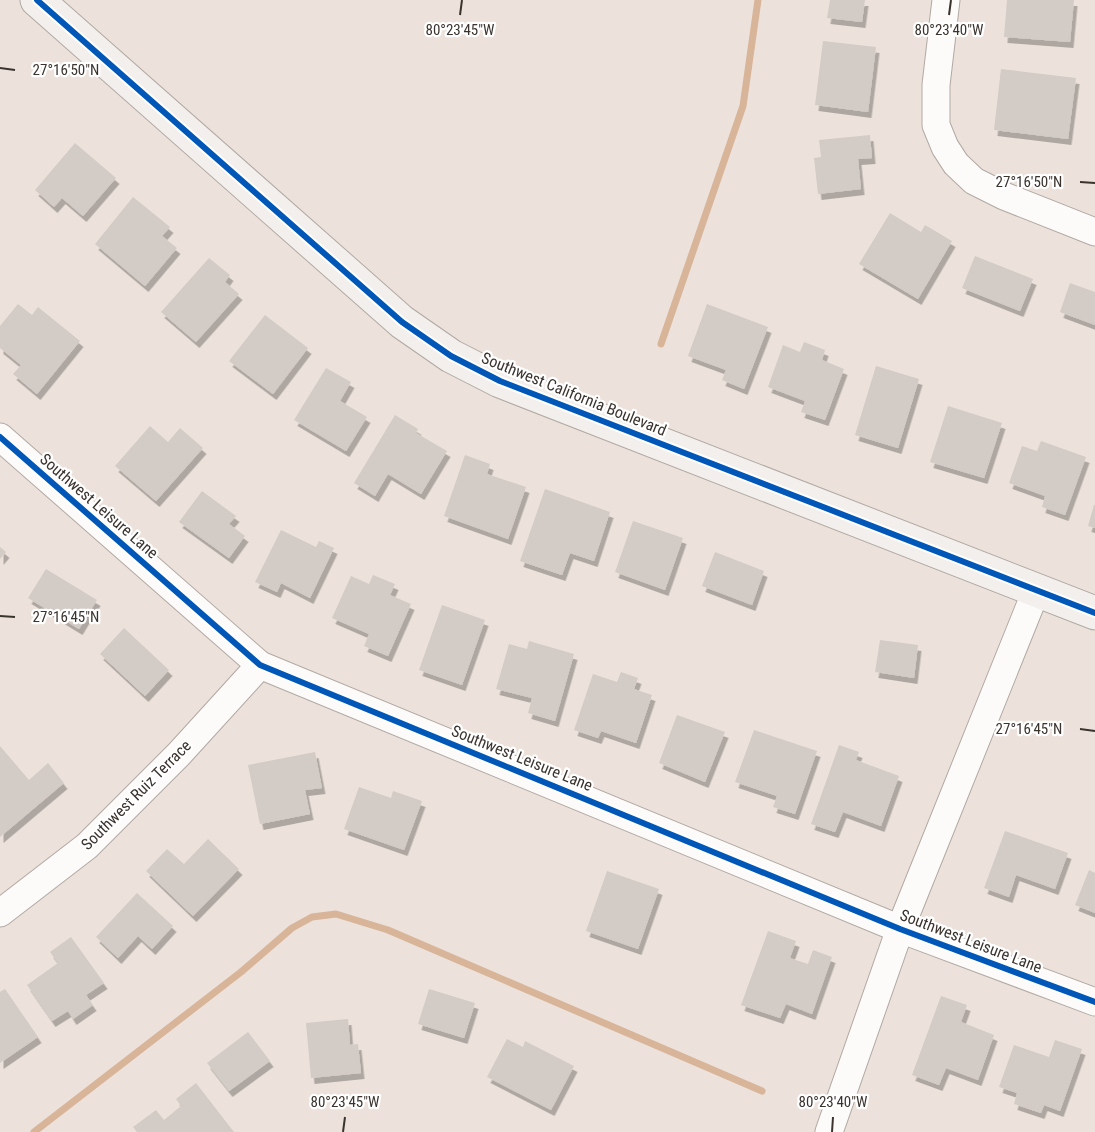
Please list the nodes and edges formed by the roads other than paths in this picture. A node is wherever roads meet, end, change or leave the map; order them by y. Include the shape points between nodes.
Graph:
1 (37, 0) edge
2 (946, 0) edge
3 (1095, 232) edge
4 (0, 437) edge
5 (1036, 591) junction
6 (1095, 614) edge
7 (260, 665) junction
8 (0, 913) edge
9 (900, 929) junction
10 (1095, 1002) edge
11 (829, 1132) edge

1 - 5 street, Southwest California Boulevard via 402,322 452,356 500,381
2 - 3 street via 936,85 936,125 945,147 974,181
4 - 7 street, Southwest Leisure Lane
5 - 6 street, Southwest California Boulevard
5 - 9 street
7 - 8 street, Southwest Ruiz Terrace via 87,846
7 - 9 street, Southwest Leisure Lane
9 - 10 street, Southwest Leisure Lane
9 - 11 street

